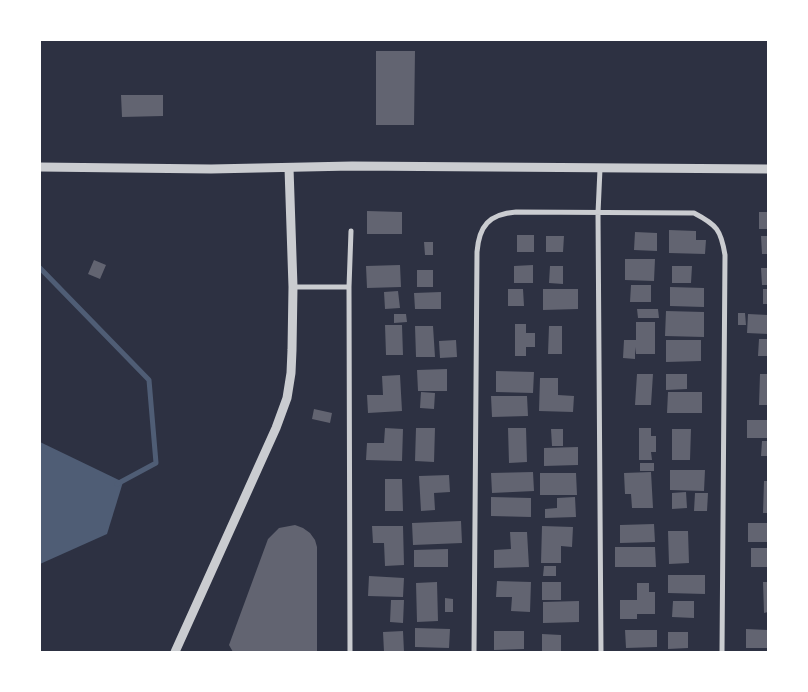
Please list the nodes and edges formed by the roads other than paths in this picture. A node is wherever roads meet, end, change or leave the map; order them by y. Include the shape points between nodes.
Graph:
1 (40, 166) edge
2 (289, 168) junction
3 (600, 169) junction
4 (768, 169) edge
5 (598, 213) junction
6 (351, 231) dead end
7 (293, 287) junction
8 (349, 287) junction
9 (175, 652) edge
10 (350, 652) edge
11 (474, 652) edge
12 (601, 652) edge
13 (722, 652) edge

1 - 2 street
2 - 3 street
2 - 7 street
3 - 4 street
3 - 5 street
5 - 11 street via 503,213 482,228 478,240
5 - 12 street
5 - 13 street via 694,213 712,222 722,237 725,255
6 - 8 street
7 - 8 street
7 - 9 street via 291,373 286,398 276,428
8 - 10 street

